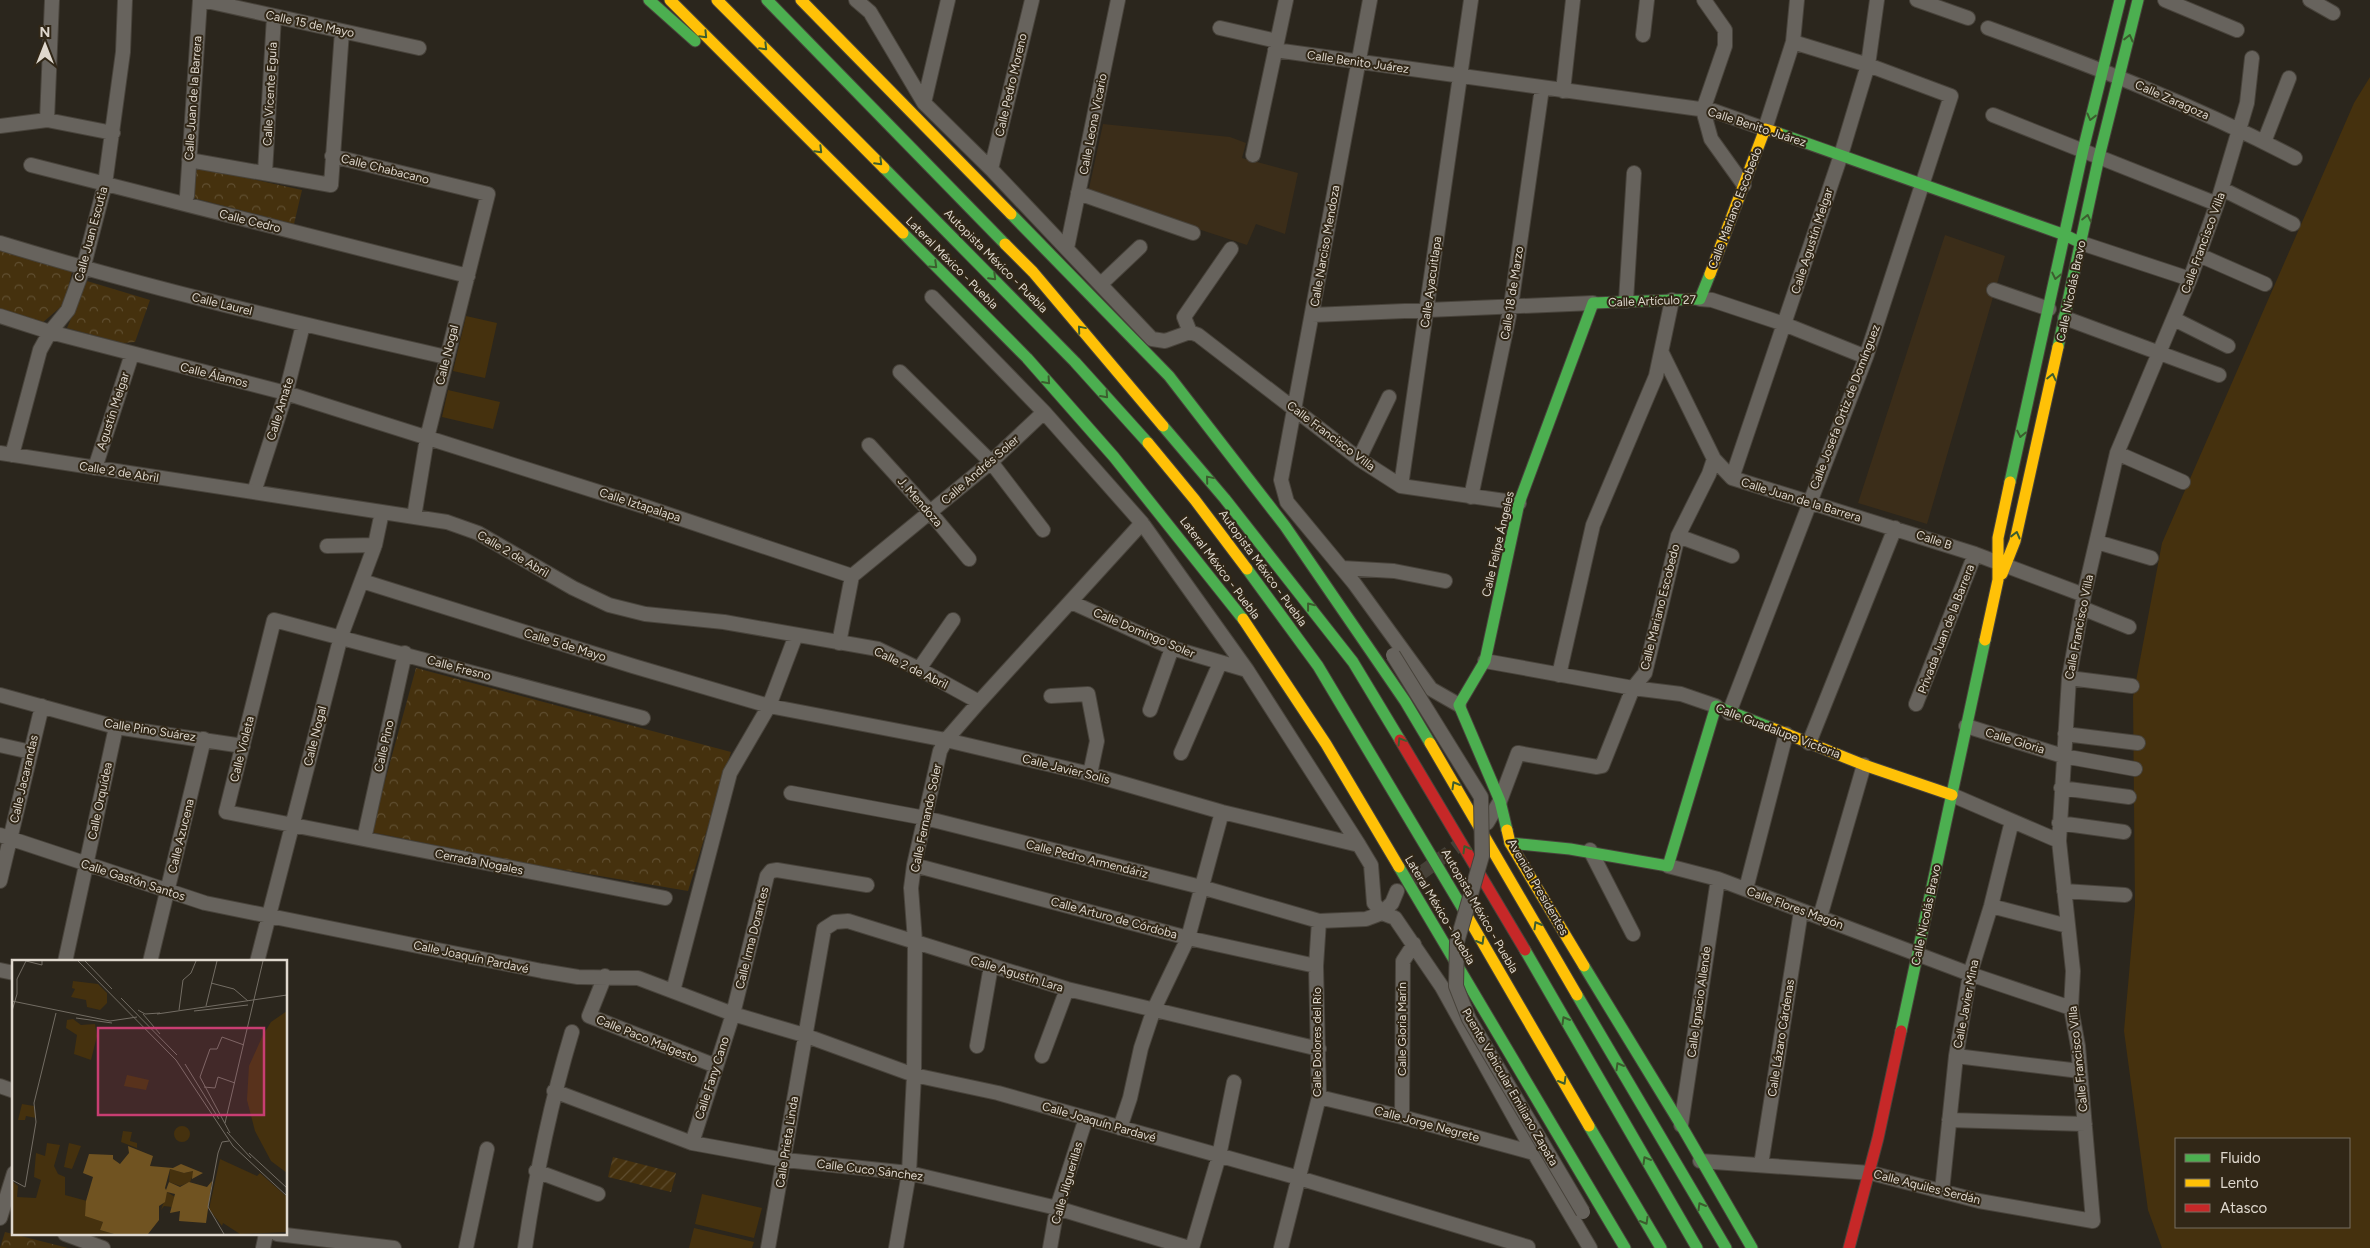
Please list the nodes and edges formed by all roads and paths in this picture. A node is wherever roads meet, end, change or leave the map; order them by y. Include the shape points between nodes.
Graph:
1 (52, 0) edge
2 (125, 0) edge
3 (201, 0) edge
4 (649, 0) edge
5 (670, 0) edge
6 (717, 0) edge
7 (767, 0) edge
8 (801, 0) edge
9 (816, 0) edge
10 (856, 0) edge
11 (948, 0) edge
12 (1032, 0) edge
13 (1118, 0) edge
14 (1286, 0) edge
15 (1370, 0) edge
16 (1471, 0) edge
17 (1573, 0) edge
18 (1647, 0) edge
19 (1704, 0) edge
20 (1796, 0) edge
21 (1877, 0) edge
22 (1916, 0) edge
23 (2120, 0) edge
24 (2138, 0) edge
25 (2165, 0) edge
26 (2310, 0) edge
27 (2333, 13) dead end
28 (274, 16) junction
29 (1968, 18) dead end
30 (1220, 28) dead end
31 (1988, 28) dead end
32 (2236, 30) dead end
33 (342, 31) junction
34 (1643, 35) dead end
35 (1793, 42) junction
36 (1276, 46) junction
37 (419, 48) dead end
38 (2252, 58) dead end
39 (1358, 62) junction
40 (733, 65) junction
41 (1868, 65) junction
42 (2103, 70) junction
43 (2120, 76) junction
44 (1460, 77) junction
45 (2289, 78) dead end
46 (882, 83) junction
47 (1542, 88) junction
48 (1563, 91) junction
49 (924, 103) junction
50 (1703, 110) junction
51 (1993, 115) dead end
52 (46, 120) junction
53 (0, 126) edge
54 (1765, 129) junction
55 (2240, 130) junction
56 (113, 133) junction
57 (2264, 142) junction
58 (2083, 150) junction
59 (1253, 155) dead end
60 (1840, 155) junction
61 (332, 156) junction
62 (2099, 157) junction
63 (2295, 158) dead end
64 (189, 160) junction
65 (31, 165) dead end
66 (991, 169) junction
67 (266, 172) junction
68 (1634, 173) dead end
69 (105, 184) junction
70 (1922, 184) junction
71 (1744, 185) junction
72 (2222, 189) junction
73 (1078, 193) junction
74 (488, 194) joint
75 (187, 196) dead end
76 (2217, 204) junction
77 (2293, 224) dead end
78 (1193, 233) dead end
79 (2065, 235) junction
80 (0, 243) edge
81 (2081, 243) junction
82 (1140, 247) dead end
83 (1067, 248) junction
84 (1231, 249) dead end
85 (2199, 255) junction
86 (83, 269) junction
87 (468, 276) junction
88 (2190, 280) junction
89 (1101, 284) junction
90 (2265, 284) dead end
91 (1994, 290) dead end
92 (932, 297) dead end
93 (1672, 300) junction
94 (1700, 300) junction
95 (1626, 301) junction
96 (1593, 302) junction
97 (1511, 306) junction
98 (1427, 309) junction
99 (2048, 309) junction
100 (1312, 315) junction
101 (0, 316) edge
102 (2065, 318) junction
103 (2174, 320) junction
104 (1784, 324) junction
105 (303, 325) junction
106 (50, 332) junction
107 (1190, 332) junction
108 (2228, 346) dead end
109 (1662, 352) junction
110 (2160, 352) junction
111 (132, 354) junction
112 (446, 357) junction
113 (1866, 357) junction
114 (900, 372) dead end
115 (2219, 375) dead end
116 (286, 393) junction
117 (1389, 397) dead end
118 (1295, 408) junction
119 (1044, 412) junction
120 (428, 438) junction
121 (870, 445) dead end
122 (2118, 453) junction
123 (6, 454) edge
124 (1714, 459) junction
125 (1359, 460) junction
126 (991, 462) junction
127 (95, 468) junction
128 (1732, 478) junction
129 (2183, 482) dead end
130 (1401, 486) junction
131 (254, 492) junction
132 (1283, 492) junction
133 (1471, 497) junction
134 (1265, 501) junction
135 (1519, 503) junction
136 (1809, 504) junction
137 (382, 512) junction
138 (930, 512) junction
139 (414, 517) junction
140 (1142, 523) junction
141 (1895, 528) junction
142 (1043, 530) dead end
143 (1678, 536) junction
144 (2097, 542) junction
145 (375, 545) junction
146 (327, 546) dead end
147 (1975, 554) junction
148 (1732, 556) dead end
149 (2152, 558) dead end
150 (968, 559) dead end
151 (2001, 564) junction
152 (1342, 568) junction
153 (852, 576) junction
154 (362, 581) junction
155 (1444, 581) dead end
156 (1071, 602) junction
157 (2083, 602) junction
158 (1371, 605) junction
159 (274, 620) joint
160 (953, 620) dead end
161 (2129, 627) dead end
162 (796, 635) junction
163 (341, 636) junction
164 (839, 643) junction
165 (1172, 648) junction
166 (405, 653) junction
167 (1485, 661) junction
168 (1220, 663) junction
169 (919, 669) junction
170 (1247, 670) junction
171 (1559, 675) junction
172 (2068, 678) junction
173 (2132, 686) dead end
174 (1633, 688) junction
175 (0, 695) edge
176 (1051, 696) dead end
177 (979, 702) junction
178 (1916, 704) dead end
179 (1459, 705) junction
180 (42, 706) junction
181 (769, 706) junction
182 (1150, 710) dead end
183 (1722, 710) junction
184 (643, 718) dead end
185 (1966, 726) junction
186 (116, 727) junction
187 (1786, 734) junction
188 (2065, 734) junction
189 (204, 739) junction
190 (946, 740) junction
191 (1809, 742) junction
192 (2138, 742) dead end
193 (0, 745) edge
194 (243, 746) junction
195 (31, 752) junction
196 (1181, 753) dead end
197 (2063, 756) junction
198 (1864, 765) junction
199 (2135, 769) dead end
200 (1090, 774) junction
201 (2061, 788) junction
202 (791, 792) dead end
203 (1952, 795) junction
204 (2129, 797) dead end
205 (1500, 801) junction
206 (1222, 812) junction
207 (925, 818) junction
208 (2012, 821) junction
209 (1488, 823) dead end
210 (2060, 823) junction
211 (292, 826) junction
212 (2124, 832) dead end
213 (5, 837) edge
214 (364, 839) junction
215 (2059, 841) junction
216 (1510, 842) junction
217 (1359, 845) junction
218 (1590, 850) junction
219 (86, 864) junction
220 (914, 865) junction
221 (1668, 866) junction
222 (1718, 879) junction
223 (0, 882) edge
224 (867, 885) dead end
225 (1202, 887) junction
226 (167, 890) junction
227 (1746, 890) junction
228 (2064, 891) junction
229 (1397, 892) tunnel mouth
230 (2125, 895) dead end
231 (665, 898) dead end
232 (1991, 906) junction
233 (1801, 911) junction
234 (1382, 913) junction
235 (268, 916) junction
236 (1820, 917) junction
237 (1319, 921) junction
238 (2068, 926) junction
239 (1633, 934) dead end
240 (1188, 938) junction
241 (915, 941) junction
242 (1414, 944) junction
243 (1917, 953) junction
244 (65, 960) edge
245 (150, 960) edge
246 (257, 960) edge
247 (991, 966) junction
248 (1316, 966) junction
249 (1970, 974) junction
250 (604, 976) junction
251 (1067, 990) junction
252 (673, 991) junction
253 (2071, 1008) junction
254 (1154, 1010) junction
255 (733, 1014) junction
256 (572, 1032) dead end
257 (804, 1035) junction
258 (976, 1046) dead end
259 (1319, 1049) junction
260 (1042, 1056) dead end
261 (1956, 1056) junction
262 (716, 1066) junction
263 (2080, 1071) junction
264 (914, 1075) junction
265 (1234, 1082) dead end
266 (554, 1091) junction
267 (1319, 1097) junction
268 (1402, 1117) junction
269 (1086, 1118) junction
270 (1949, 1120) junction
271 (2085, 1124) junction
272 (1681, 1125) junction
273 (1120, 1128) junction
274 (692, 1142) junction
275 (487, 1149) dead end
276 (1534, 1153) junction
277 (1219, 1156) junction
278 (785, 1160) junction
279 (1700, 1161) junction
280 (1762, 1165) junction
281 (536, 1171) junction
282 (909, 1173) junction
283 (1871, 1173) junction
284 (1299, 1178) junction
285 (12, 1179) edge
286 (1942, 1191) junction
287 (598, 1194) dead end
288 (1057, 1208) junction
289 (0, 1216) edge
290 (2093, 1221) joint
291 (288, 1236) edge
292 (86, 1237) edge
293 (1147, 1242) edge
294 (344, 1245) edge
295 (1528, 1247) edge
296 (103, 1248) edge
297 (394, 1248) edge
298 (466, 1248) edge
299 (525, 1248) edge
300 (768, 1248) edge
301 (896, 1248) edge
302 (1050, 1248) edge
303 (1189, 1248) edge
304 (1192, 1248) edge
305 (1281, 1248) edge
306 (1590, 1248) edge
307 (1596, 1248) edge
308 (1625, 1248) edge
309 (1661, 1248) edge
310 (1697, 1248) edge
311 (1726, 1248) edge
312 (1752, 1248) edge
313 (1849, 1248) edge

1 - 52 street
2 - 56 street, Calle Juan Escutia via 123,52
3 - 28 street, Calle 15 de Mayo
3 - 64 street, Calle Juan de la Barrera
4 - 40 main road via 710,53
5 -> 40 main road, Lateral México - Puebla
6 -> 309 main road, Autopista México - Puebla via 1075,362 1147,442 1231,546 1318,666 1359,732
310 -> 7 main road, Autopista México - Puebla via 1459,836 1353,662 1225,499 1033,272
8 - 46 main road
9 - 46 main road via 847,34
10 - 49 street via 870,12
11 - 49 street
12 - 66 street, Calle Pedro Moreno
13 - 73 street, Calle Leona Vicario
14 - 36 street
15 - 39 street, Calle Narciso Mendoza
16 - 44 street, Calle Ayacuitlapa
17 - 48 street
18 - 34 street
19 - 50 street via 1725,30 1725,46
20 - 35 street, Calle Mariano Escobedo
21 - 41 street, Calle Agustín Melgar
22 - 29 street
23 - 42 main road, Calle Nicolás Bravo
43 -> 24 main road, Calle Nicolás Bravo
25 - 32 street
26 - 27 street
28 - 33 street, Calle 15 de Mayo
28 - 67 street, Calle Vicente Eguía
30 - 36 street, Calle Benito Juárez
31 - 42 street
33 - 37 street, Calle 15 de Mayo
33 - 61 street
35 - 41 street
35 - 54 street, Calle Mariano Escobedo
36 - 39 street, Calle Benito Juárez
36 - 59 street
38 - 55 street, Calle Francisco Villa via 2248,102
39 - 44 street, Calle Benito Juárez
39 - 100 street, Calle Narciso Mendoza
40 -> 308 main road, Lateral México - Puebla via 1027,358 1108,450 1205,570 1291,689 1326,744
41 - 60 street, Calle Agustín Melgar
41 - 70 street, Calle Josefa Ortiz de Domínguez via 1951,96
42 - 43 street, Calle Zaragoza
42 -> 58 main road, Calle Nicolás Bravo
43 - 55 street, Calle Zaragoza
43 - 62 main road, Calle Nicolás Bravo
44 - 47 street, Calle Benito Juárez
44 - 98 street, Calle Ayacuitlapa
45 - 57 street
46 - 134 main road via 1169,376
47 - 48 street, Calle Benito Juárez
47 - 97 street, Calle 18 de Marzo
48 - 50 street, Calle Benito Juárez
49 - 66 street
50 - 54 street, Calle Benito Juárez
50 - 71 street via 1711,139
51 - 58 street
52 - 53 street
52 - 56 street
54 - 60 main road, Calle Benito Juárez
54 - 71 main road, Calle Mariano Escobedo
55 - 57 street, Calle Zaragoza
55 - 72 street, Calle Francisco Villa
56 - 69 street, Calle Juan Escutia
57 - 63 street, Calle Zaragoza
58 - 62 street
58 - 79 main road, Calle Nicolás Bravo
60 - 70 main road, Calle Benito Juárez
60 - 104 street, Calle Agustín Melgar
61 - 67 street, Calle Chabacano via 331,185
61 - 74 street, Calle Chabacano
62 - 76 street
81 -> 62 main road, Calle Nicolás Bravo
64 - 67 street, Calle Chabacano
64 - 75 street, Calle Juan de la Barrera
65 - 69 street, Calle Cedro
66 - 83 street
68 - 95 street
69 - 86 street, Calle Juan Escutia
69 - 87 street, Calle Cedro
70 - 79 main road, Calle Benito Juárez
70 - 113 street, Calle Josefa Ortiz de Domínguez
71 - 94 main road, Calle Mariano Escobedo
72 - 76 street, Calle Francisco Villa
72 - 77 street
73 - 78 street
73 - 83 street, Calle Leona Vicario
74 - 87 street, Calle Nogal
76 - 85 street, Calle Francisco Villa
79 - 81 main road, Calle Benito Juárez
79 -> 99 main road, Calle Nicolás Bravo
80 - 86 street, Calle Laurel
81 - 88 street, Calle Benito Juárez
81 - 102 main road, Calle Nicolás Bravo
82 - 89 street
83 - 89 street
84 - 107 street via 1184,317
85 - 88 street, Calle Francisco Villa
85 - 90 street
86 - 105 street, Calle Laurel
86 - 106 street, Calle Juan Escutia via 68,310
87 - 112 street, Calle Nogal
88 - 103 street, Calle Francisco Villa
89 - 107 street via 1152,339 1165,341
91 - 99 street
92 - 119 street
93 - 94 main road, Calle Artículo 27
93 - 95 main road, Calle Artículo 27
93 - 109 street
94 - 104 street, Calle Artículo 27 via 1712,300
95 - 96 main road, Calle Artículo 27
96 - 97 street, Calle Artículo 27
96 - 135 main road, Calle Felipe Ángeles
97 - 98 street, Calle Artículo 27
97 - 133 street, Calle 18 de Marzo
98 - 100 street, Calle Artículo 27
98 - 130 street, Calle Ayacuitlapa
99 -> 151 main road, Calle Nicolás Bravo via 1998,538
100 - 118 street, Calle Narciso Mendoza
101 - 106 street, Calle Álamos
102 - 110 street
151 -> 102 main road, Calle Nicolás Bravo via 2015,541
103 - 108 street
103 - 110 street, Calle Francisco Villa
104 - 113 street, Calle Artículo 27
104 - 128 street, Calle Agustín Melgar
105 - 112 street, Calle Laurel
105 - 116 street, Calle Amate
106 - 111 street, Calle Álamos
106 - 123 street, Calle Juan Escutia via 40,350
107 - 118 street, Calle Francisco Villa
109 - 124 street, Calle Juan de la Barrera
109 - 171 street via 1656,376 1593,525
110 - 115 street
110 - 122 street, Calle Francisco Villa
111 - 116 street, Calle Álamos
111 - 127 street, Agustín Melgar
112 - 120 street, Calle Nogal
113 - 136 street, Calle Josefa Ortiz de Domínguez
114 - 126 street
116 - 120 street, Calle Álamos
116 - 131 street, Calle Amate
117 - 125 street
118 - 125 street, Calle Francisco Villa
118 - 132 street, Calle Narciso Mendoza via 1281,480
119 - 126 street, Calle Andrés Soler
119 - 140 street
120 - 139 street, Calle Nogal
120 - 153 street, Calle Iztapalapa
121 - 138 street, J. Mendoza
122 - 129 street
122 - 144 street, Calle Francisco Villa
123 - 127 street, Calle 2 de Abril
124 - 128 street, Calle Juan de la Barrera
124 - 143 street, Calle Mariano Escobedo
125 - 130 street, Calle Francisco Villa
126 - 138 street, Calle Andrés Soler
126 - 142 street
127 - 131 street, Calle 2 de Abril
128 - 136 street, Calle Juan de la Barrera
130 - 133 street, Calle Francisco Villa
131 - 137 street, Calle 2 de Abril
132 - 134 street
132 - 152 street via 1287,502
133 - 135 street, Calle Francisco Villa
311 -> 134 main road via 1405,701
135 - 167 main road, Calle Felipe Ángeles
136 - 141 street, Calle Juan de la Barrera
136 - 183 street, Calle Josefa Ortiz de Domínguez
137 - 139 street, Calle 2 de Abril
137 - 145 street, Calle Nogal
138 - 150 street, J. Mendoza
138 - 153 street, Calle Andrés Soler
139 - 162 street, Calle 2 de Abril via 447,522 478,532 573,588 609,605 645,614 724,622
140 - 156 street, Calle Fernando Soler
140 - 170 street
141 - 147 street, Calle B
141 - 191 street
143 - 148 street
143 - 174 street, Calle Mariano Escobedo via 1645,672
144 - 149 street
144 - 157 street, Calle Francisco Villa
145 - 146 street
145 - 154 street, Calle Nogal
147 - 151 street, Calle B
147 - 178 street, Privada Juan de la Barrera
151 - 157 street, Calle B
151 - 185 main road, Calle Nicolás Bravo
152 - 155 street via 1394,571
152 - 158 street
153 - 164 street
154 - 163 street, Calle Nogal
154 - 181 street, Calle 5 de Mayo
156 - 165 street, Calle Domingo Soler
156 - 177 street, Calle Fernando Soler
157 - 161 street, Calle B
157 - 172 street, Calle Francisco Villa
158 - 179 street via 1430,689
158 - 307 street, Puente Vehicular Emiliano Zapata, bridge via 1393,655 1481,797 1482,856 1457,942 1456,986 1469,1019 1583,1212
159 - 163 street, Calle Fresno
159 - 194 street, Calle Violeta
160 - 169 street
162 - 164 street, Calle 2 de Abril
162 - 181 street
163 - 166 street, Calle Fresno
163 - 211 street, Calle Nogal
164 - 169 street, Calle 2 de Abril via 878,649
165 - 168 street, Calle Domingo Soler
165 - 182 street
166 - 184 street, Calle Fresno
166 - 214 street, Calle Pino
167 - 171 street, Calle Guadalupe Victoria
167 - 179 main road, Calle Felipe Ángeles
168 - 170 street, Calle Domingo Soler
168 - 196 street
169 - 177 street, Calle 2 de Abril
170 - 217 street
171 - 174 street, Calle Guadalupe Victoria
172 - 173 street
172 - 188 street, Calle Francisco Villa
174 - 183 street, Calle Guadalupe Victoria via 1681,694
174 - 205 street, Calle Mariano Escobedo via 1602,766 1518,753
175 - 180 street, Calle Pino Suárez
176 - 200 street via 1088,694 1097,741
177 - 190 street, Calle Fernando Soler
179 - 205 main road, Avenida Presidentes
180 - 186 street, Calle Pino Suárez
180 - 195 street, Calle Jacarandas
181 - 190 street, Calle Javier Solís
181 - 252 street via 730,773
183 - 187 main road, Calle Guadalupe Victoria
183 - 221 main road, Calle Josefa Ortiz de Domínguez
185 - 197 street, Calle Gloria
185 - 203 main road, Calle Nicolás Bravo
186 - 189 street, Calle Pino Suárez
186 - 219 street, Calle Orquídea
187 - 191 main road, Calle Guadalupe Victoria
187 - 227 street
188 - 192 street
188 - 197 street, Calle Francisco Villa
189 - 194 street, Calle Pino Suárez
189 - 226 street, Calle Azucena
190 - 200 street, Calle Javier Solís
190 - 207 street, Calle Fernando Soler via 940,751
191 - 198 main road, Calle Guadalupe Victoria
193 - 195 street
194 - 211 street, Calle Violeta via 226,812
195 - 213 street, Calle Jacarandas
197 - 199 street, Calle Gloria
197 - 201 street, Calle Francisco Villa
198 - 203 main road, Calle Guadalupe Victoria
198 - 236 street
200 - 206 street, Calle Javier Solís
201 - 204 street
201 - 210 street, Calle Francisco Villa
202 - 207 street, Calle Pedro Armendáriz
203 - 208 street, Calle Guadalupe Victoria
203 - 243 main road, Calle Nicolás Bravo
205 - 209 street
205 - 216 main road, Avenida Presidentes
206 - 217 street, Calle Javier Solís
206 - 225 street
207 - 220 street, Calle Fernando Soler
207 - 225 street, Calle Pedro Armendáriz
208 - 215 street, Calle Guadalupe Victoria
208 - 232 street, Calle Javier Mina
210 - 212 street
210 - 215 street, Calle Francisco Villa
211 - 214 street, Cerrada Nogales
211 - 235 street, Calle Nogal
213 - 219 street, Calle Gastón Santos
213 - 223 street, Calle Jacarandas
214 - 231 street, Cerrada Nogales
215 - 228 street, Calle Francisco Villa
216 - 218 main road, Calle Flores Magón
216 - 272 main road, Avenida Presidentes
217 - 234 street via 1371,865 1374,903
218 - 221 main road, Calle Flores Magón
218 - 239 street
219 - 226 street, Calle Gastón Santos
219 - 244 street, Calle Orquídea
220 - 240 street, Calle Arturo de Córdoba
220 - 241 street, Calle Fernando Soler via 911,888
221 - 222 street, Calle Flores Magón
222 - 227 street, Calle Flores Magón
222 - 272 street, Calle Ignacio Allende
224 - 255 street, Calle Irma Dorantes via 771,871 767,876
225 - 237 street, Calle Pedro Armendáriz
225 - 240 street
226 - 235 street, Calle Gastón Santos via 205,903
226 - 245 street, Calle Azucena
227 - 233 street, Calle Flores Magón
228 - 230 street
228 - 238 street, Calle Francisco Villa
229 - 234 street
232 - 238 street
232 - 249 street, Calle Javier Mina
233 - 236 street, Calle Flores Magón
233 - 280 street, Calle Lázaro Cárdenas
234 - 237 street, Calle Pedro Armendáriz via 1366,919
234 - 242 street via 1395,918
235 - 246 street, Calle Nogal
235 - 250 street, Calle Joaquín Pardavé via 542,972 578,977
236 - 243 street, Calle Flores Magón
237 - 248 street, Calle Dolores del Río
238 - 253 street, Calle Francisco Villa via 2073,971
240 - 248 street, Calle Arturo de Córdoba
240 - 254 street
241 - 247 street, Calle Agustín Lara
241 - 257 street, Calle Agustín Lara via 848,921 835,922 824,929
241 - 264 street, Calle Fernando Soler
242 - 268 street, Calle Gloria Marín via 1403,961
242 - 276 street via 1442,987
243 - 249 street, Calle Flores Magón
243 - 283 main road, Calle Nicolás Bravo
247 - 251 street, Calle Agustín Lara
247 - 258 street
248 - 259 street, Calle Dolores del Río
249 - 253 street, Calle Flores Magón
249 - 261 street, Calle Javier Mina
250 - 252 street, Calle Joaquín Pardavé via 638,978
250 - 262 street, Calle Paco Malgesto via 590,1016
251 - 254 street, Calle Agustín Lara
251 - 260 street
252 - 255 street, Calle Joaquín Pardavé
253 - 263 street, Calle Francisco Villa
254 - 259 street, Calle Agustín Lara
254 - 273 street
255 - 257 street, Calle Joaquín Pardavé
255 - 262 street, Calle Fany Cano
256 - 266 street
257 - 264 street, Calle Joaquín Pardavé
257 - 278 street, Calle Prieta Linda
259 - 267 street, Calle Dolores del Río
261 - 263 street
261 - 270 street, Calle Javier Mina
262 - 274 street, Calle Fany Cano
263 - 271 street, Calle Francisco Villa
264 - 269 street, Calle Joaquín Pardavé via 998,1093
264 - 282 street, Calle Fernando Soler
265 - 277 street
266 - 274 street, Calle Cuco Sánchez
266 - 281 street
267 - 268 street, Calle Jorge Negrete
267 - 284 street, Calle Dolores del Río
268 - 276 street, Calle Jorge Negrete
269 - 273 street, Calle Joaquín Pardavé
269 - 288 street, Calle Jilguerillas
270 - 271 street
270 - 286 street, Calle Javier Mina
271 - 290 street, Calle Francisco Villa
272 - 279 main road, Avenida Presidentes
273 - 277 street, Calle Joaquín Pardavé
274 - 278 street, Calle Cuco Sánchez
275 - 298 street
276 - 306 street
277 - 284 street, Calle Joaquín Pardavé
277 - 304 street
278 - 282 street, Calle Cuco Sánchez
278 - 300 street, Calle Prieta Linda
279 - 280 street, Calle Aquiles Serdán
279 - 312 main road, Avenida Presidentes
280 - 283 street, Calle Aquiles Serdán
281 - 287 street
281 - 299 street
282 - 288 street, Calle Cuco Sánchez
282 - 301 street, Calle Fernando Soler
283 - 286 street, Calle Aquiles Serdán
283 - 313 main road, Calle Nicolás Bravo
284 - 295 street, Calle Joaquín Pardavé
284 - 305 street, Calle Dolores del Río
285 - 289 street
286 - 290 street, Calle Aquiles Serdán via 1979,1201
288 - 293 street, Calle Cuco Sánchez
288 - 302 street, Calle Jilguerillas
291 - 294 street
292 - 296 street
293 - 303 street, Calle Cuco Sánchez
294 - 297 street

